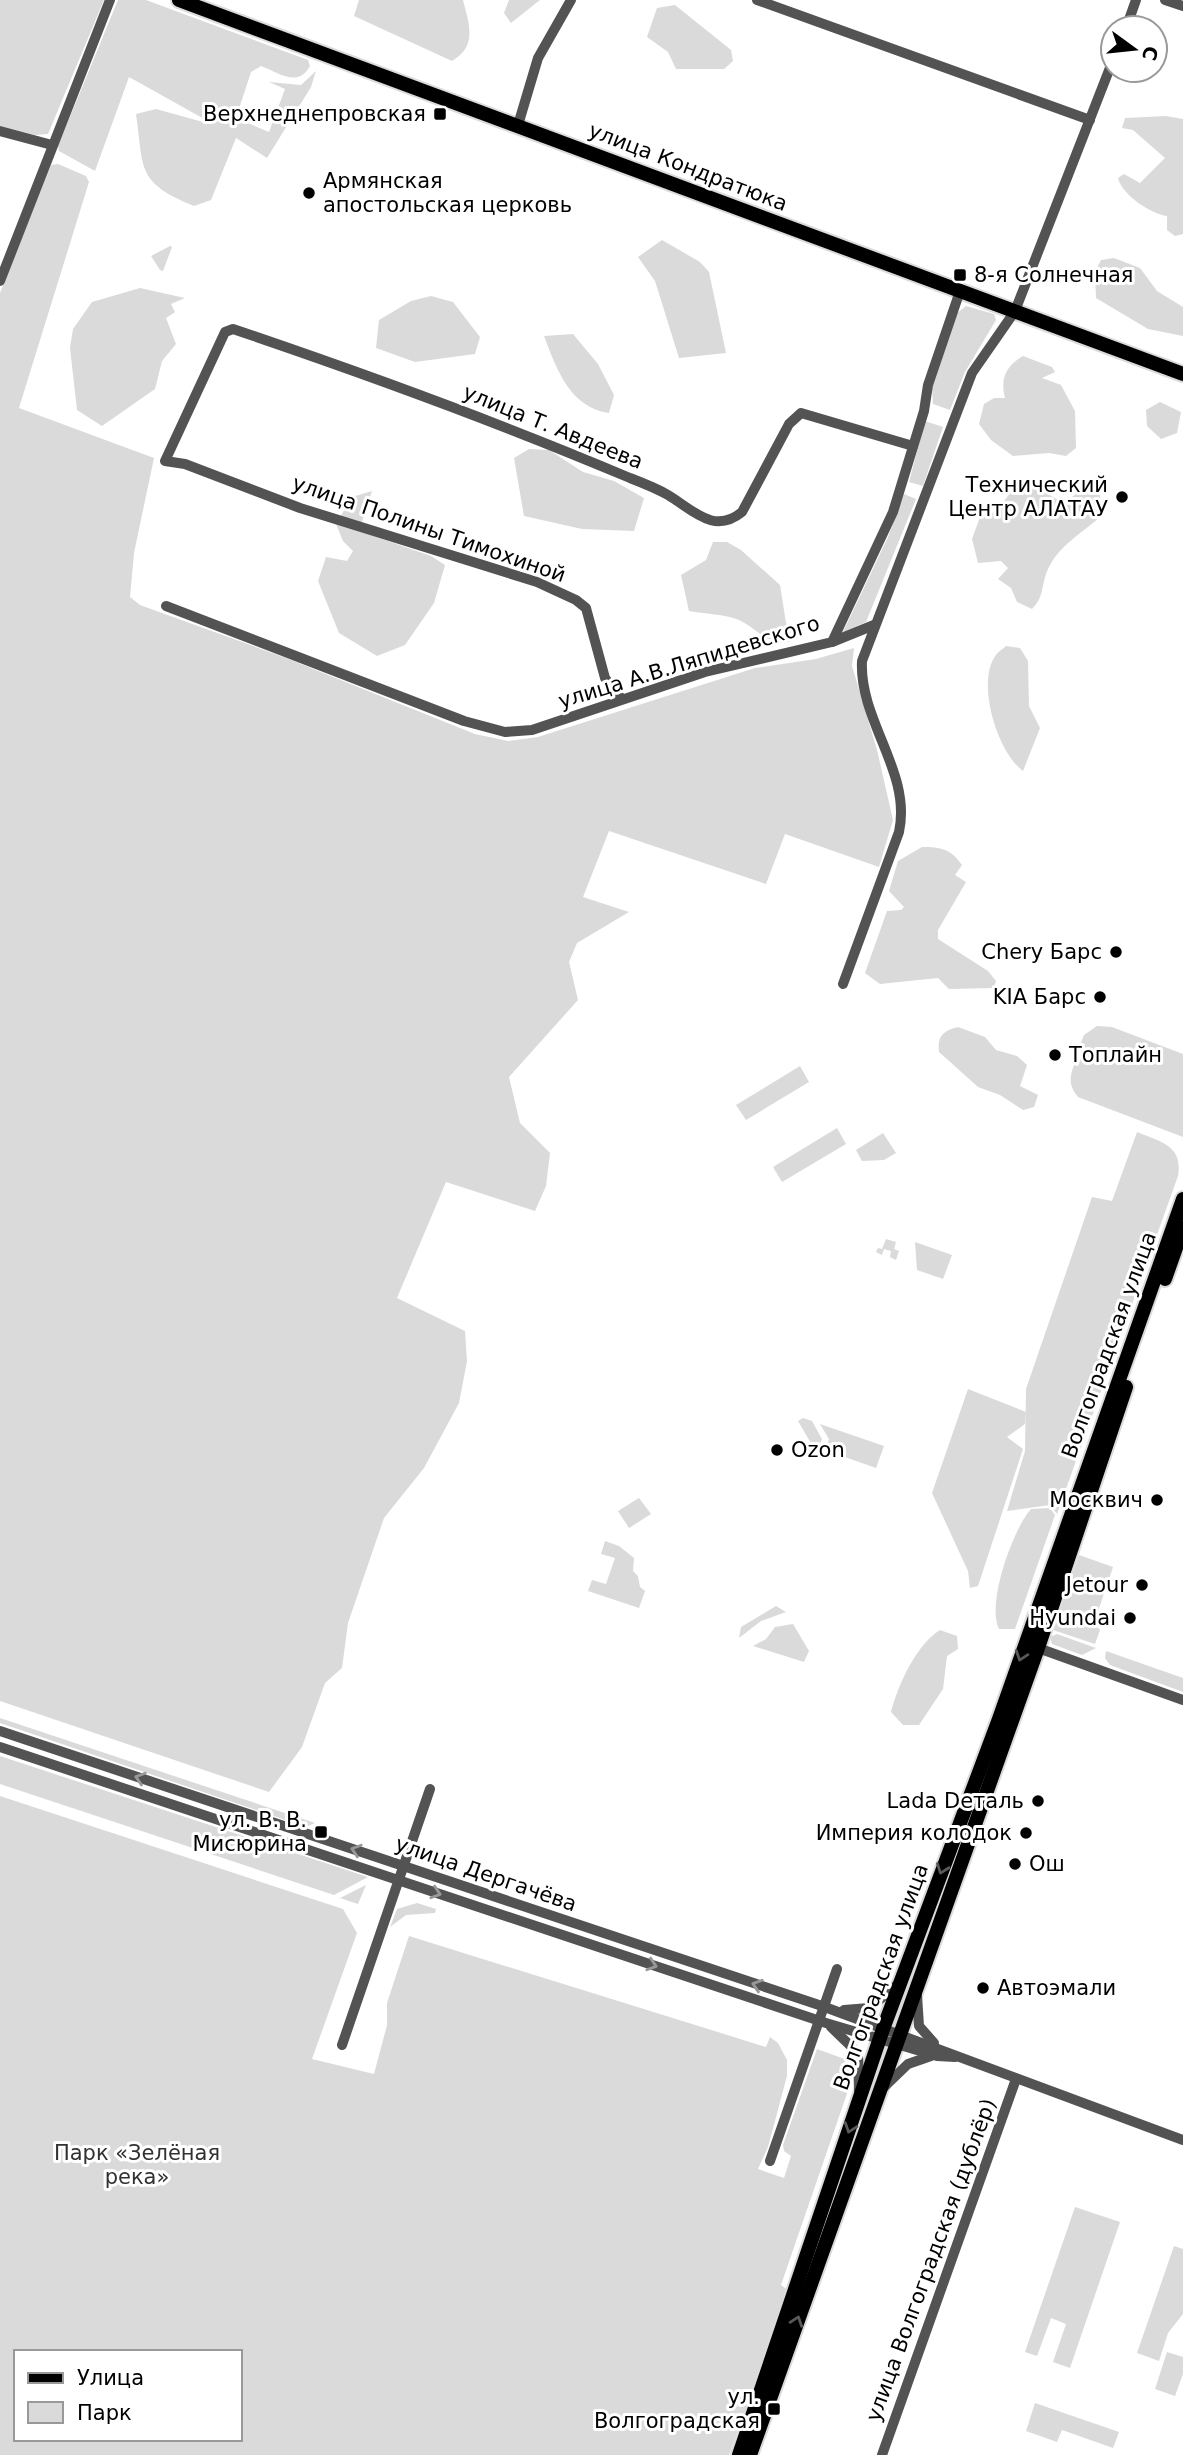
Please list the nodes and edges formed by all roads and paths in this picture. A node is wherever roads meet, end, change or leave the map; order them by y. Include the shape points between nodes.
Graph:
1 (110, 0) edge
2 (179, 0) edge
3 (571, 0) edge
4 (757, 0) edge
5 (1165, 0) edge
6 (1183, 6) edge
7 (1104, 84) edge
8 (1090, 120) junction
9 (518, 125) junction
10 (0, 131) edge
11 (52, 145) junction
12 (0, 281) edge
13 (960, 291) junction
14 (1015, 312) junction
15 (1183, 374) edge
16 (913, 446) junction
17 (164, 461) joint
18 (166, 606) dead end
19 (874, 625) junction
20 (832, 642) junction
21 (621, 698) junction
22 (843, 984) dead end
23 (1183, 1199) edge
24 (1183, 1228) edge
25 (1085, 1493) junction
26 (1038, 1648) junction
27 (1183, 1700) edge
28 (0, 1731) edge
29 (0, 1747) edge
30 (430, 1789) dead end
31 (402, 1866) junction
32 (398, 1880) junction
33 (837, 1969) dead end
34 (905, 1972) junction
35 (918, 1980) junction
36 (826, 2008) junction
37 (822, 2021) junction
38 (881, 2034) junction
39 (897, 2039) junction
40 (342, 2045) dead end
41 (938, 2051) junction
42 (1016, 2079) junction
43 (878, 2094) junction
44 (859, 2102) junction
45 (1183, 2140) edge
46 (771, 2161) dead end
47 (739, 2455) edge
48 (750, 2455) edge
49 (882, 2455) edge

1 - 11 street
2 - 9 main road, улица Кондратюка
3 - 9 street via 538,58
4 - 8 street
5 - 6 street
7 - 8 street
8 - 14 street
9 - 13 main road, улица Кондратюка
10 - 11 street
11 - 12 street
13 - 14 main road, улица Кондратюка
13 - 16 street, улица А.В.Ляпидевского
14 - 15 main road, улица Кондратюка
14 - 19 street via 972,373
16 - 17 street, улица Т. Авдеева via 801,413 789,424 742,512 732,521 718,522 696,515 657,489 555,446 233,329 225,332
16 - 20 street, улица А.В.Ляпидевского via 893,512
17 - 21 street, улица Полины Тимохиной via 185,464 300,508 537,582 576,600 586,608 605,678
18 - 21 street, улица А.В.Ляпидевского via 491,730 532,730
19 - 20 street
19 - 22 street via 861,678 903,811
20 - 21 street, улица А.В.Ляпидевского
23 - 25 main road, Волгоградская улица
24 - 25 main road, Волгоградская улица
25 - 26 main road, Волгоградская улица
25 -> 34 main road, Волгоградская улица
26 - 27 street
26 - 35 main road, Волгоградская улица
31 -> 28 street, улица Дергачёва
29 - 32 street, улица Дергачёва
30 - 31 street
31 - 32 street
36 -> 31 street, улица Дергачёва
32 -> 37 street, улица Дергачёва
32 - 40 street
33 - 36 street
34 - 36 street via 888,1995 869,2008
34 - 38 main road, Волгоградская улица
35 - 39 main road, Волгоградская улица
35 - 41 street via 918,2023
36 - 37 street
36 - 38 street, улица Дергачёва
37 - 38 street, улица Дергачёва
37 - 44 street via 858,2053
37 - 46 street
38 - 39 street, улица Дергачёва
38 - 44 main road, Волгоградская улица
39 - 41 street, улица Дергачёва
39 - 43 main road, Волгоградская улица
41 - 42 street, улица Дергачёва
41 - 43 street via 908,2064
42 - 45 street, улица Дергачёва
42 - 49 street, улица Волгоградская (дублёр)
48 -> 43 main road, Волгоградская улица
44 -> 47 main road, Волгоградская улица

